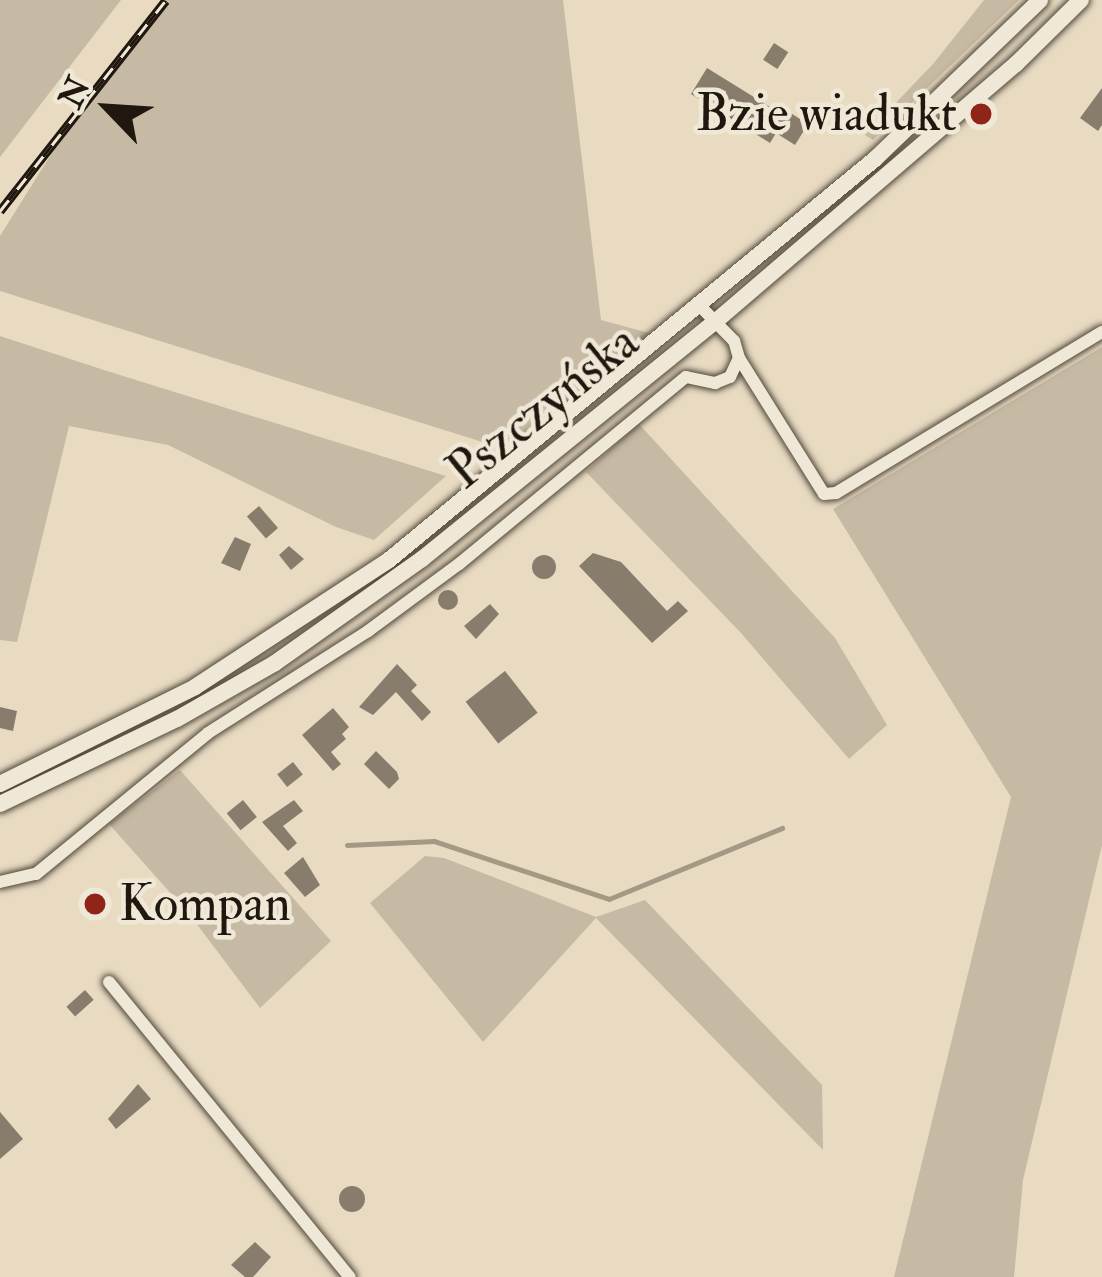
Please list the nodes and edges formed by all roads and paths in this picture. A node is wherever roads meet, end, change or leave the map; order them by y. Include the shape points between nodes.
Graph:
1 (1040, 0) edge
2 (1082, 0) edge
3 (697, 303) junction
4 (716, 321) junction
5 (1102, 332) edge
6 (739, 358) junction
7 (1, 800) edge
8 (0, 882) edge
9 (109, 982) dead end
10 (350, 1277) edge

1 - 3 main road, Pszczyńska via 875,159
2 - 4 main road, Pszczyńska
3 - 4 street
3 - 7 main road, Pszczyńska via 461,504 343,592
4 - 6 street
4 - 7 main road, Pszczyńska via 337,621 177,719
5 - 6 street via 824,494
6 - 8 street via 730,377 715,383 686,377 368,631 208,733 36,874
9 - 10 street

